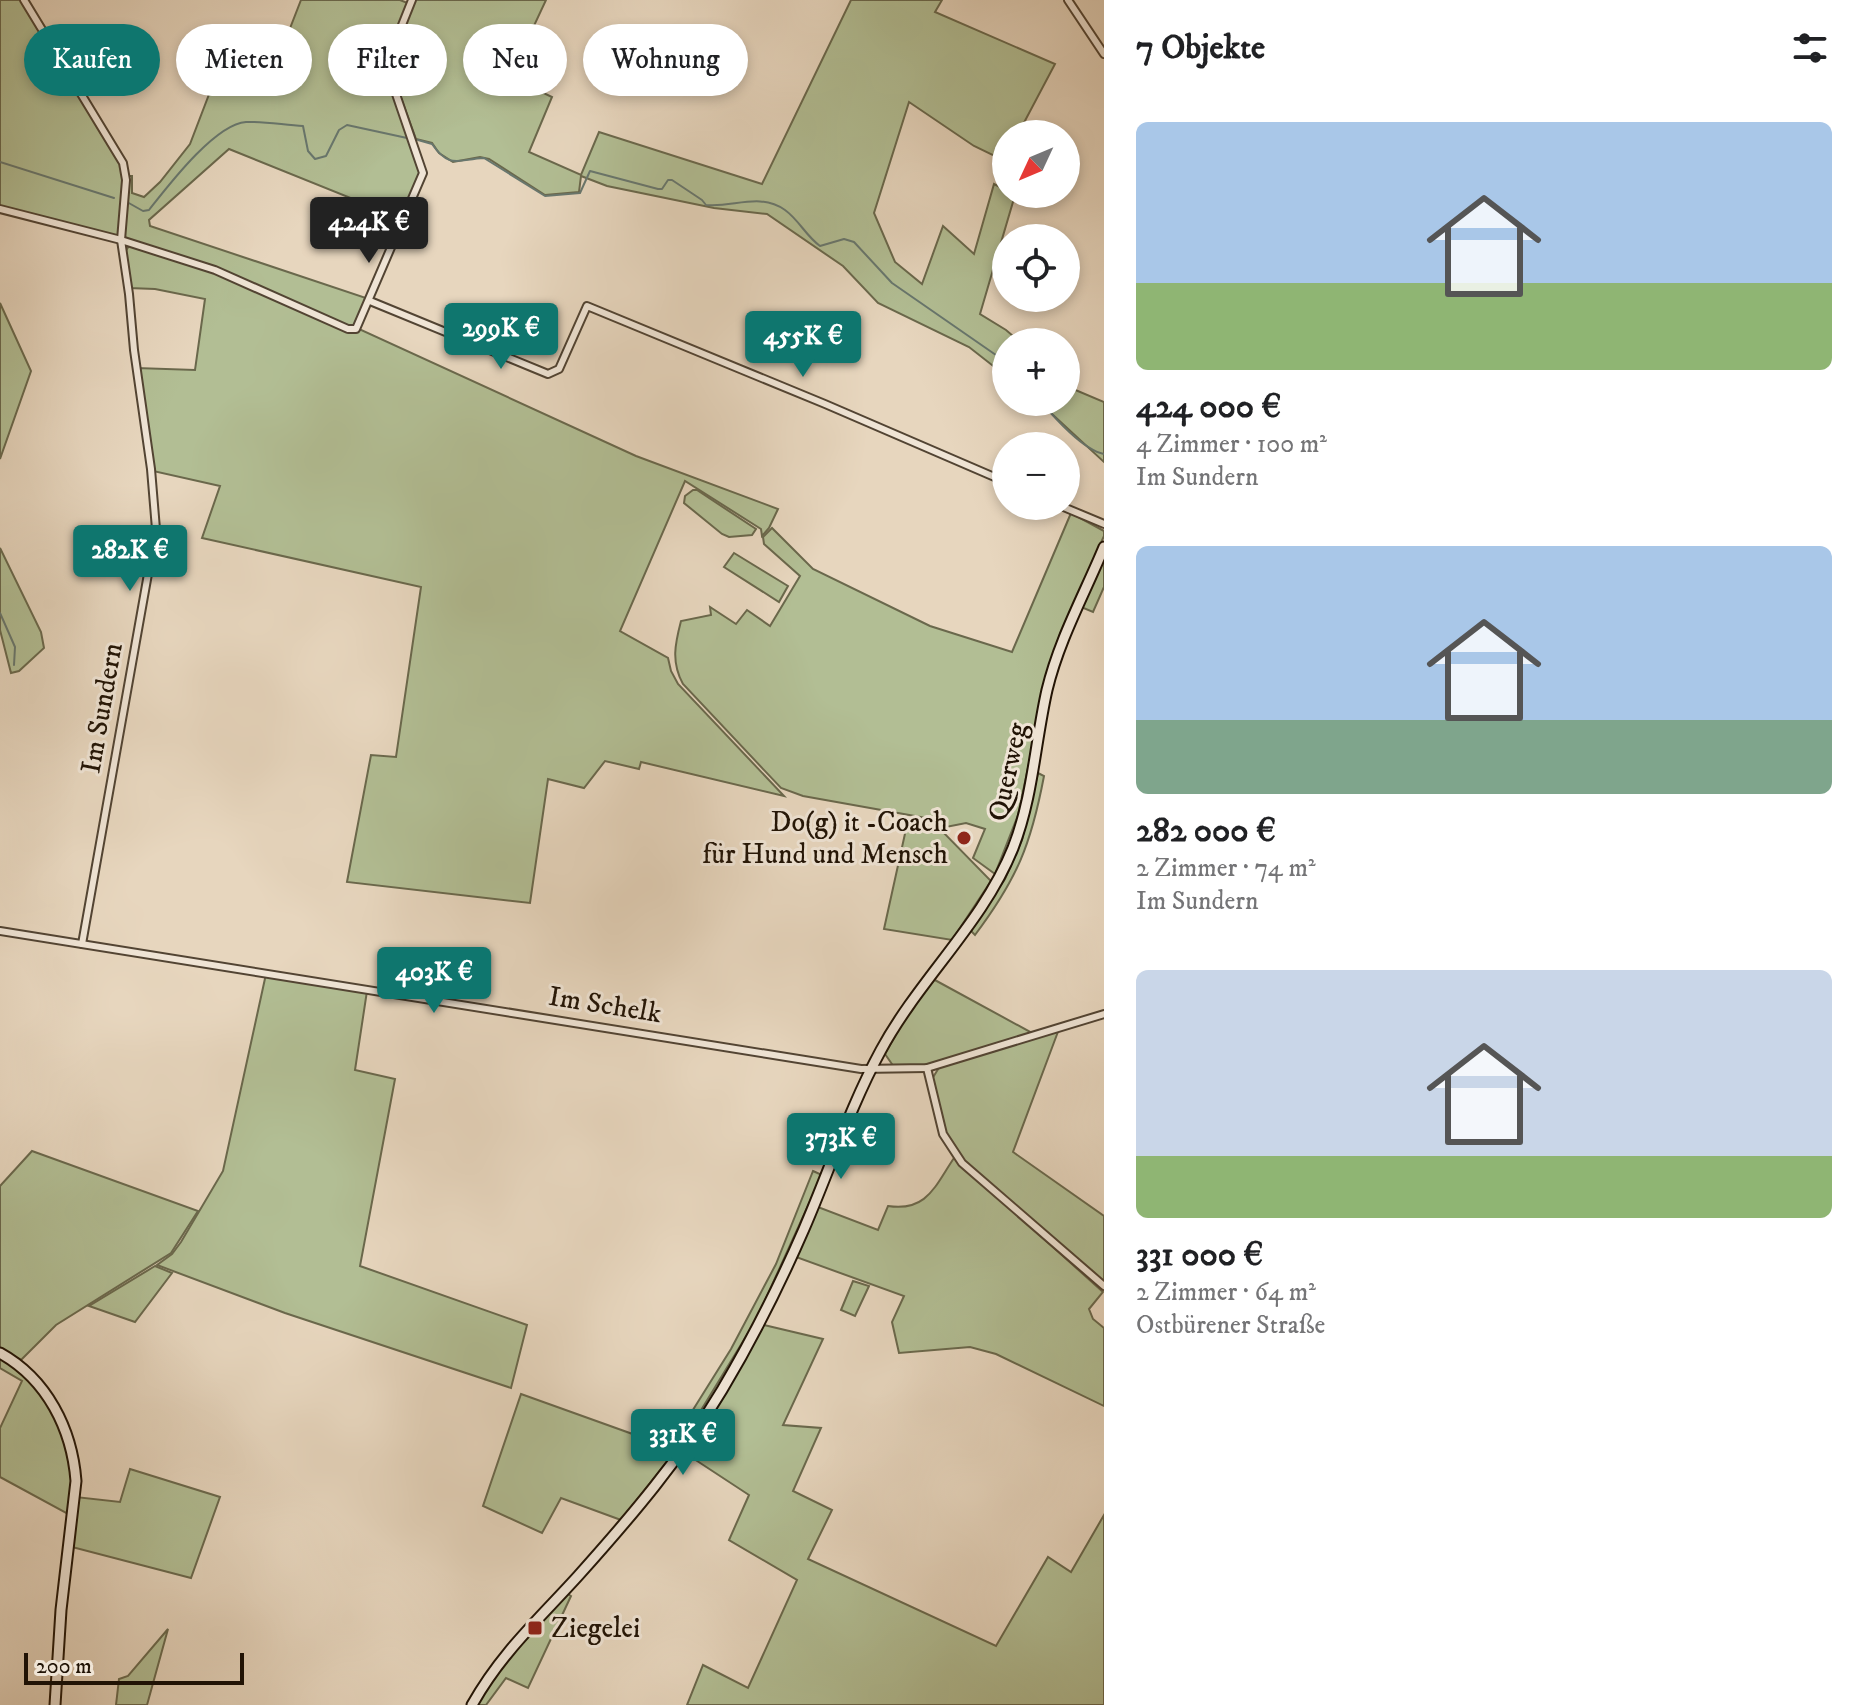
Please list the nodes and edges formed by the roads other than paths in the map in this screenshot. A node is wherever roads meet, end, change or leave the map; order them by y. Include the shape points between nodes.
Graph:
1 (24, 0) edge
2 (412, 0) edge
3 (1068, 0) edge
4 (1104, 54) edge
5 (0, 209) edge
6 (121, 240) junction
7 (370, 301) junction
8 (992, 476) edge
9 (1080, 514) edge
10 (1104, 524) edge
11 (1104, 547) edge
12 (0, 931) edge
13 (82, 944) junction
14 (1104, 1014) edge
15 (927, 1068) junction
16 (871, 1070) junction
17 (1104, 1286) edge
18 (0, 1353) edge
19 (55, 1705) edge
20 (472, 1705) edge

1 - 6 street, Im Sundern via 123,163
2 - 7 street via 386,65 423,173
3 - 4 street
5 - 6 street
6 - 7 street via 215,270 348,329 356,329
6 - 13 street, Im Sundern via 156,529
7 - 8 street via 548,374 559,369 587,306
9 - 10 street
11 - 16 street, Querweg via 1054,666 1032,782 1013,848 988,898 904,1012
12 - 13 street, Im Schelk
13 - 16 street, Im Schelk
14 - 15 street, Im Schelk
15 - 16 street, Im Schelk
15 - 17 street via 943,1134 962,1163
16 - 20 street, Querweg via 779,1283 721,1392 672,1464 506,1652
18 - 19 street via 20,1365 44,1392 66,1431 75,1464

